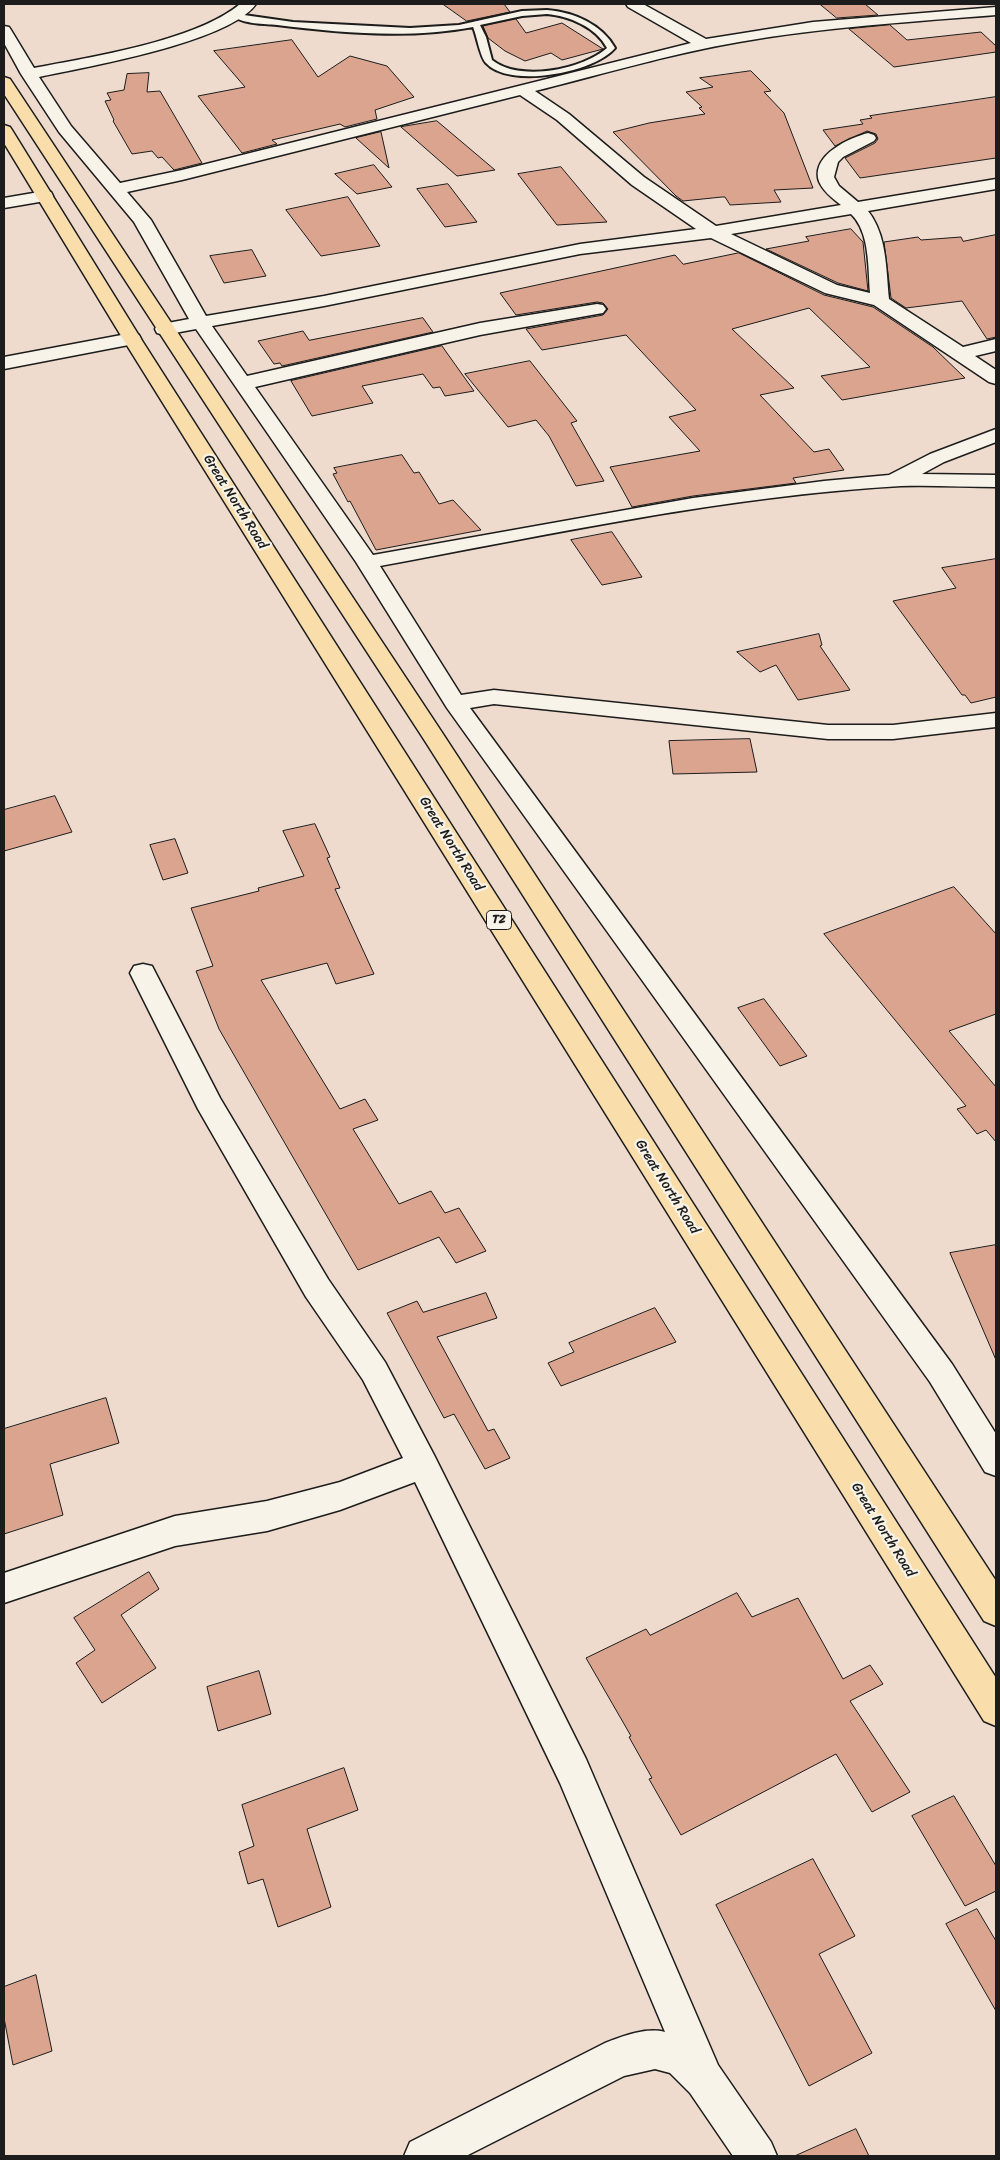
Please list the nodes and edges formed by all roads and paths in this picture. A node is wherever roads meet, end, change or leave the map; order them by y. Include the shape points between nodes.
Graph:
1 (249, 4) edge
2 (633, 4) edge
3 (994, 4) edge
4 (996, 10) edge
5 (237, 16) junction
6 (475, 24) junction
7 (4, 30) edge
8 (704, 44) junction
9 (29, 74) junction
10 (4, 82) edge
11 (522, 89) junction
12 (4, 130) edge
13 (868, 138) dead end
14 (996, 184) edge
15 (117, 189) junction
16 (45, 196) junction
17 (4, 203) edge
18 (854, 208) junction
19 (713, 232) junction
20 (880, 301) junction
21 (597, 309) dead end
22 (200, 322) junction
23 (164, 329) junction
24 (132, 338) junction
25 (996, 345) edge
26 (959, 354) junction
27 (4, 364) edge
28 (996, 378) edge
29 (242, 383) junction
30 (996, 434) edge
31 (892, 481) junction
32 (996, 481) edge
33 (366, 562) junction
34 (455, 702) junction
35 (996, 720) edge
36 (143, 973) dead end
37 (996, 1462) edge
38 (422, 1465) junction
39 (4, 1588) edge
40 (996, 1610) edge
41 (996, 1709) edge
42 (704, 2079) junction
43 (424, 2156) edge
44 (758, 2156) edge

1 - 5 street
2 - 8 street
3 - 4 street
4 - 8 street via 813,25
5 - 6 lane via 272,23 381,31
5 - 9 street via 208,30 161,44
6 - 6 lane via 538,12 563,14 589,26 611,48 593,62 563,71 503,70 488,61
7 - 9 street
8 - 11 street
9 - 15 street via 65,129
10 - 23 main road
11 - 15 street
11 - 19 street via 563,117 638,181
12 - 16 main road, Great North Road / T2
13 - 18 street via 837,154 830,161 826,178 833,190
14 - 18 street
15 - 22 street via 142,220
16 - 17 street
16 - 24 main road, Great North Road / T2
18 - 19 street
18 - 20 street via 869,228
19 - 20 street via 831,289
19 - 22 street via 580,249 324,301
20 - 26 street
21 - 29 street via 471,331
22 - 23 street
22 - 29 street
23 - 40 main road via 434,740
24 - 27 street
24 - 41 main road, Great North Road / T2
25 - 26 street
26 - 28 street
29 - 33 street
30 - 31 street
31 - 32 street
31 - 33 street via 662,510
33 - 34 street
34 - 35 street via 494,697 781,729 854,733 940,728
34 - 37 street via 941,1373
36 - 38 street via 208,1102 317,1288 374,1371
38 - 39 street via 340,1496 268,1516 176,1531
38 - 42 street via 573,1772
42 - 43 street via 682,2056 655,2049 619,2057
42 - 44 street

